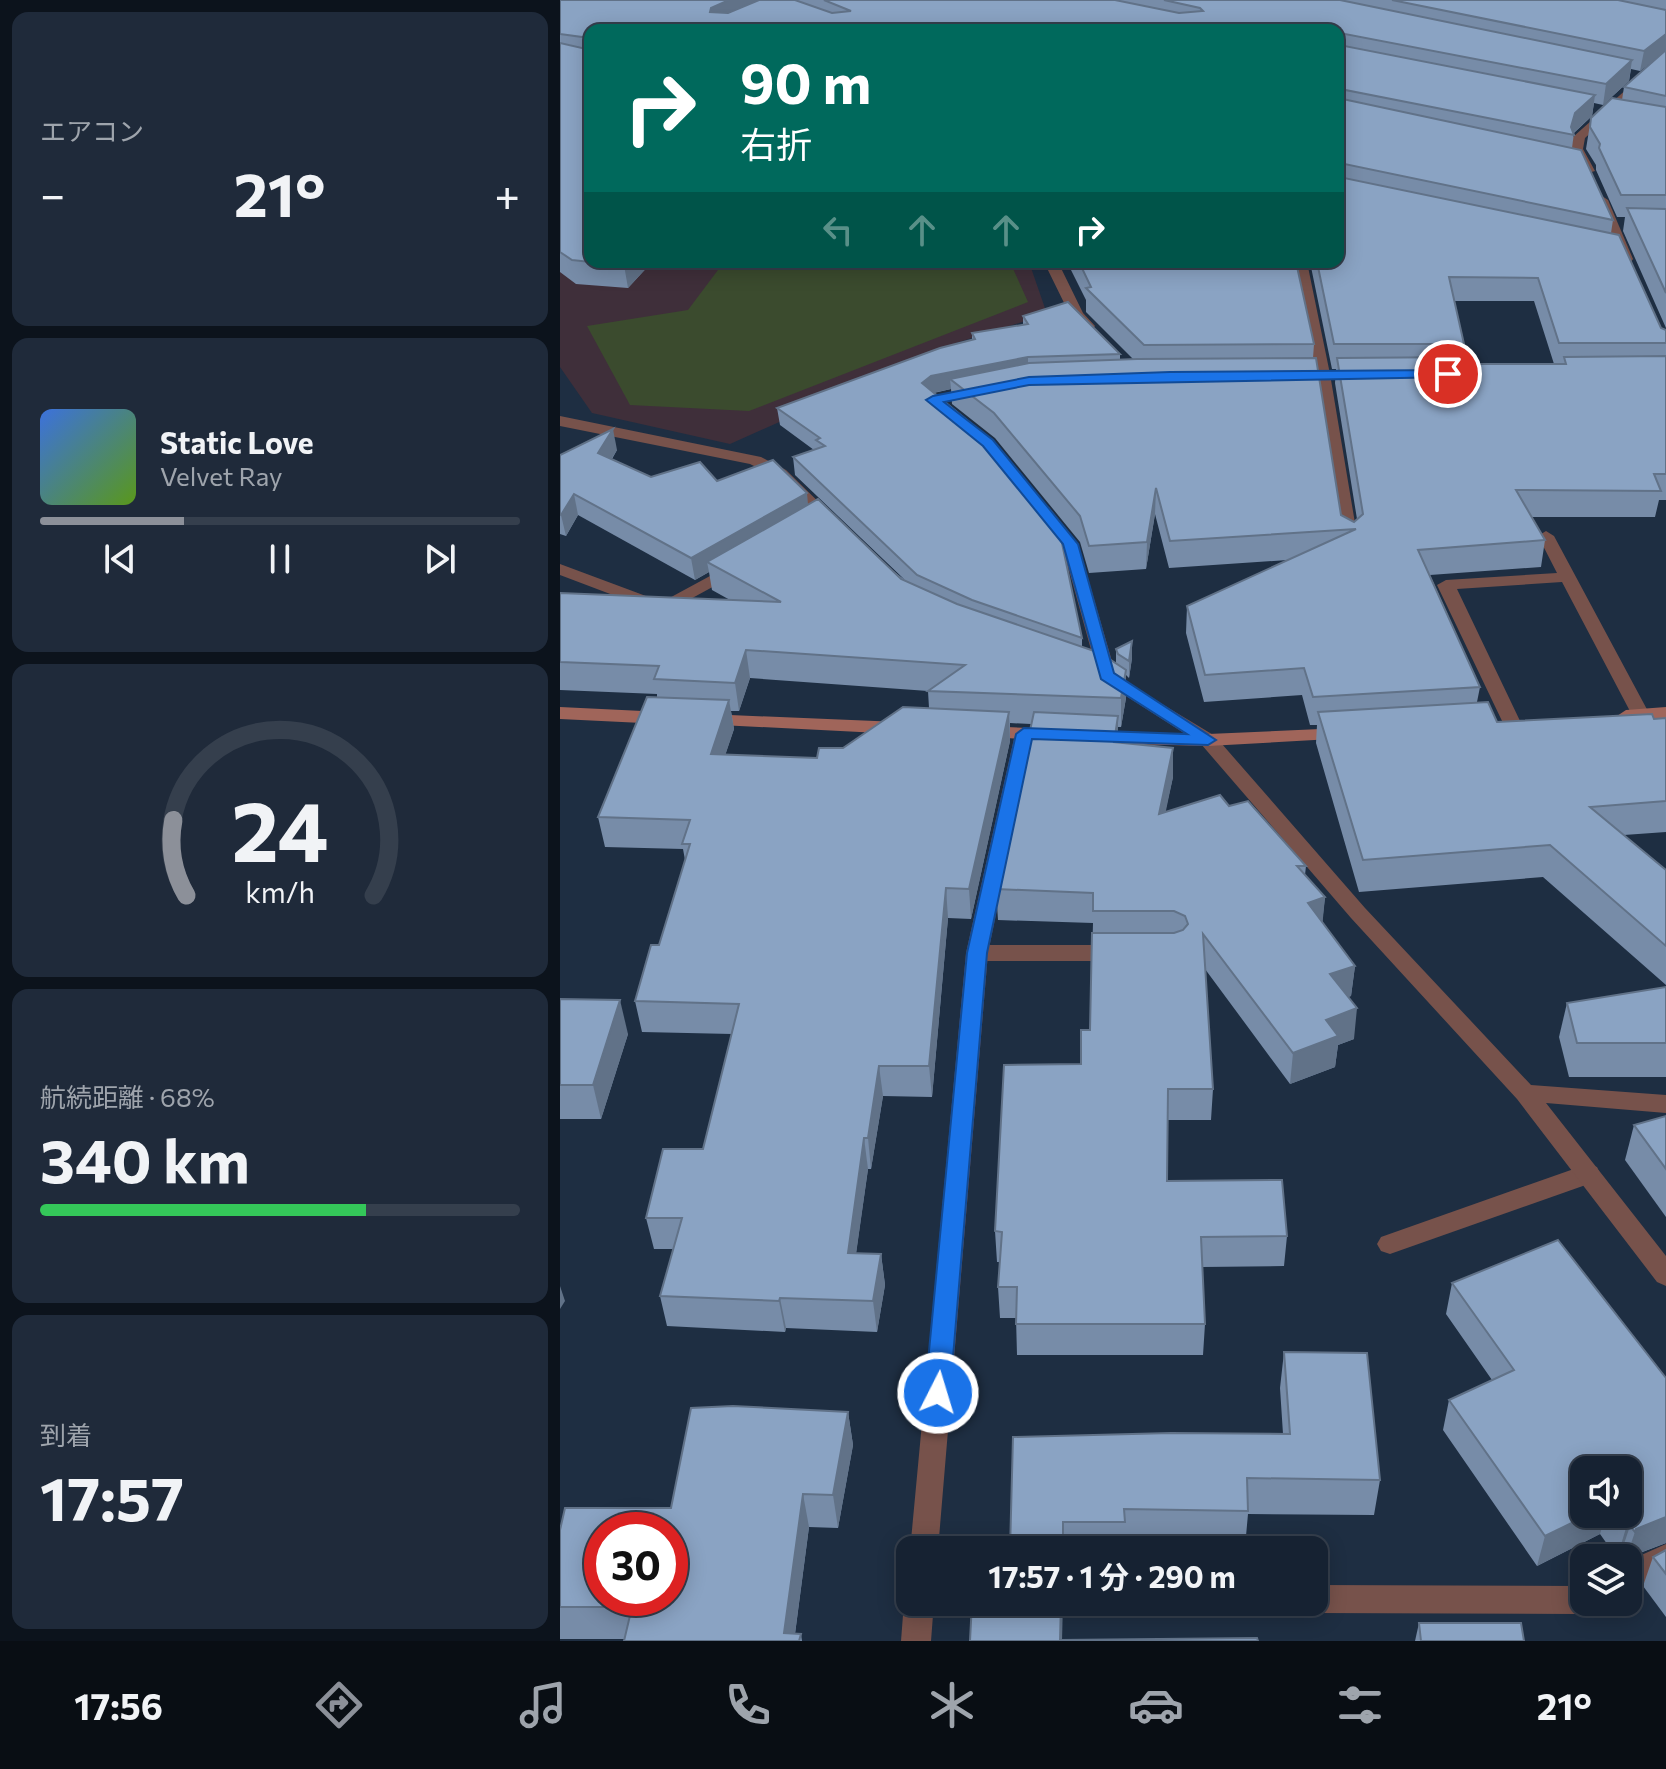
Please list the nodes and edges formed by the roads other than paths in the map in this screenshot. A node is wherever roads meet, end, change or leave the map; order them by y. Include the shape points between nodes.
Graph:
1 (1666, 57) edge
2 (1629, 75) edge
3 (1644, 78) junction
4 (1590, 109) edge
5 (1605, 112) junction
6 (1620, 115) edge
7 (1572, 164) edge
8 (1588, 167) junction
9 (1609, 250) edge
10 (1624, 253) junction
11 (1630, 267) edge
12 (1054, 268) edge
13 (1301, 268) edge
14 (1098, 335) edge
15 (1323, 374) junction
16 (1385, 374) edge
17 (1277, 375) edge
18 (560, 421) edge
19 (1034, 499) edge
20 (846, 536) edge
21 (1546, 536) edge
22 (1350, 541) edge
23 (743, 562) edge
24 (560, 569) edge
25 (1568, 577) junction
26 (560, 713) edge
27 (1666, 713) edge
28 (1641, 715) junction
29 (1612, 717) edge
30 (1511, 723) edge
31 (916, 729) edge
32 (962, 731) edge
33 (1356, 733) edge
34 (1024, 734) junction
35 (1208, 740) junction
36 (977, 953) junction
37 (1143, 953) edge
38 (1525, 1093) junction
39 (1666, 1104) edge
40 (1588, 1174) junction
41 (1390, 1244) dead end
42 (1666, 1275) edge
43 (925, 1536) edge
44 (1666, 1558) edge
45 (1642, 1569) edge
46 (1328, 1599) edge
47 (1570, 1600) edge
48 (918, 1616) edge
49 (916, 1641) edge

1 - 3 street
2 - 3 street
3 - 5 street
4 - 5 street
5 - 6 street
5 - 8 street via 1579,137 1577,149
7 - 8 street
8 - 10 street via 1619,224
9 - 10 street
10 - 11 street
12 - 14 street via 1077,315
13 - 15 street
15 - 16 street
15 - 17 street
15 - 22 street
18 - 20 street via 755,460 780,473 817,519
19 - 35 street via 1070,544 1100,672
21 - 25 street
23 - 24 street via 663,609
25 - 28 street
25 - 30 street via 1446,585
26 - 31 street
27 - 28 street
28 - 29 street
32 - 34 street
33 - 35 street
34 - 35 street
34 - 36 street
35 - 38 street
36 - 37 street
36 - 43 street
38 - 39 street
38 - 40 street
40 - 41 street
40 - 42 street
44 - 45 street
46 - 47 street
48 - 49 street

